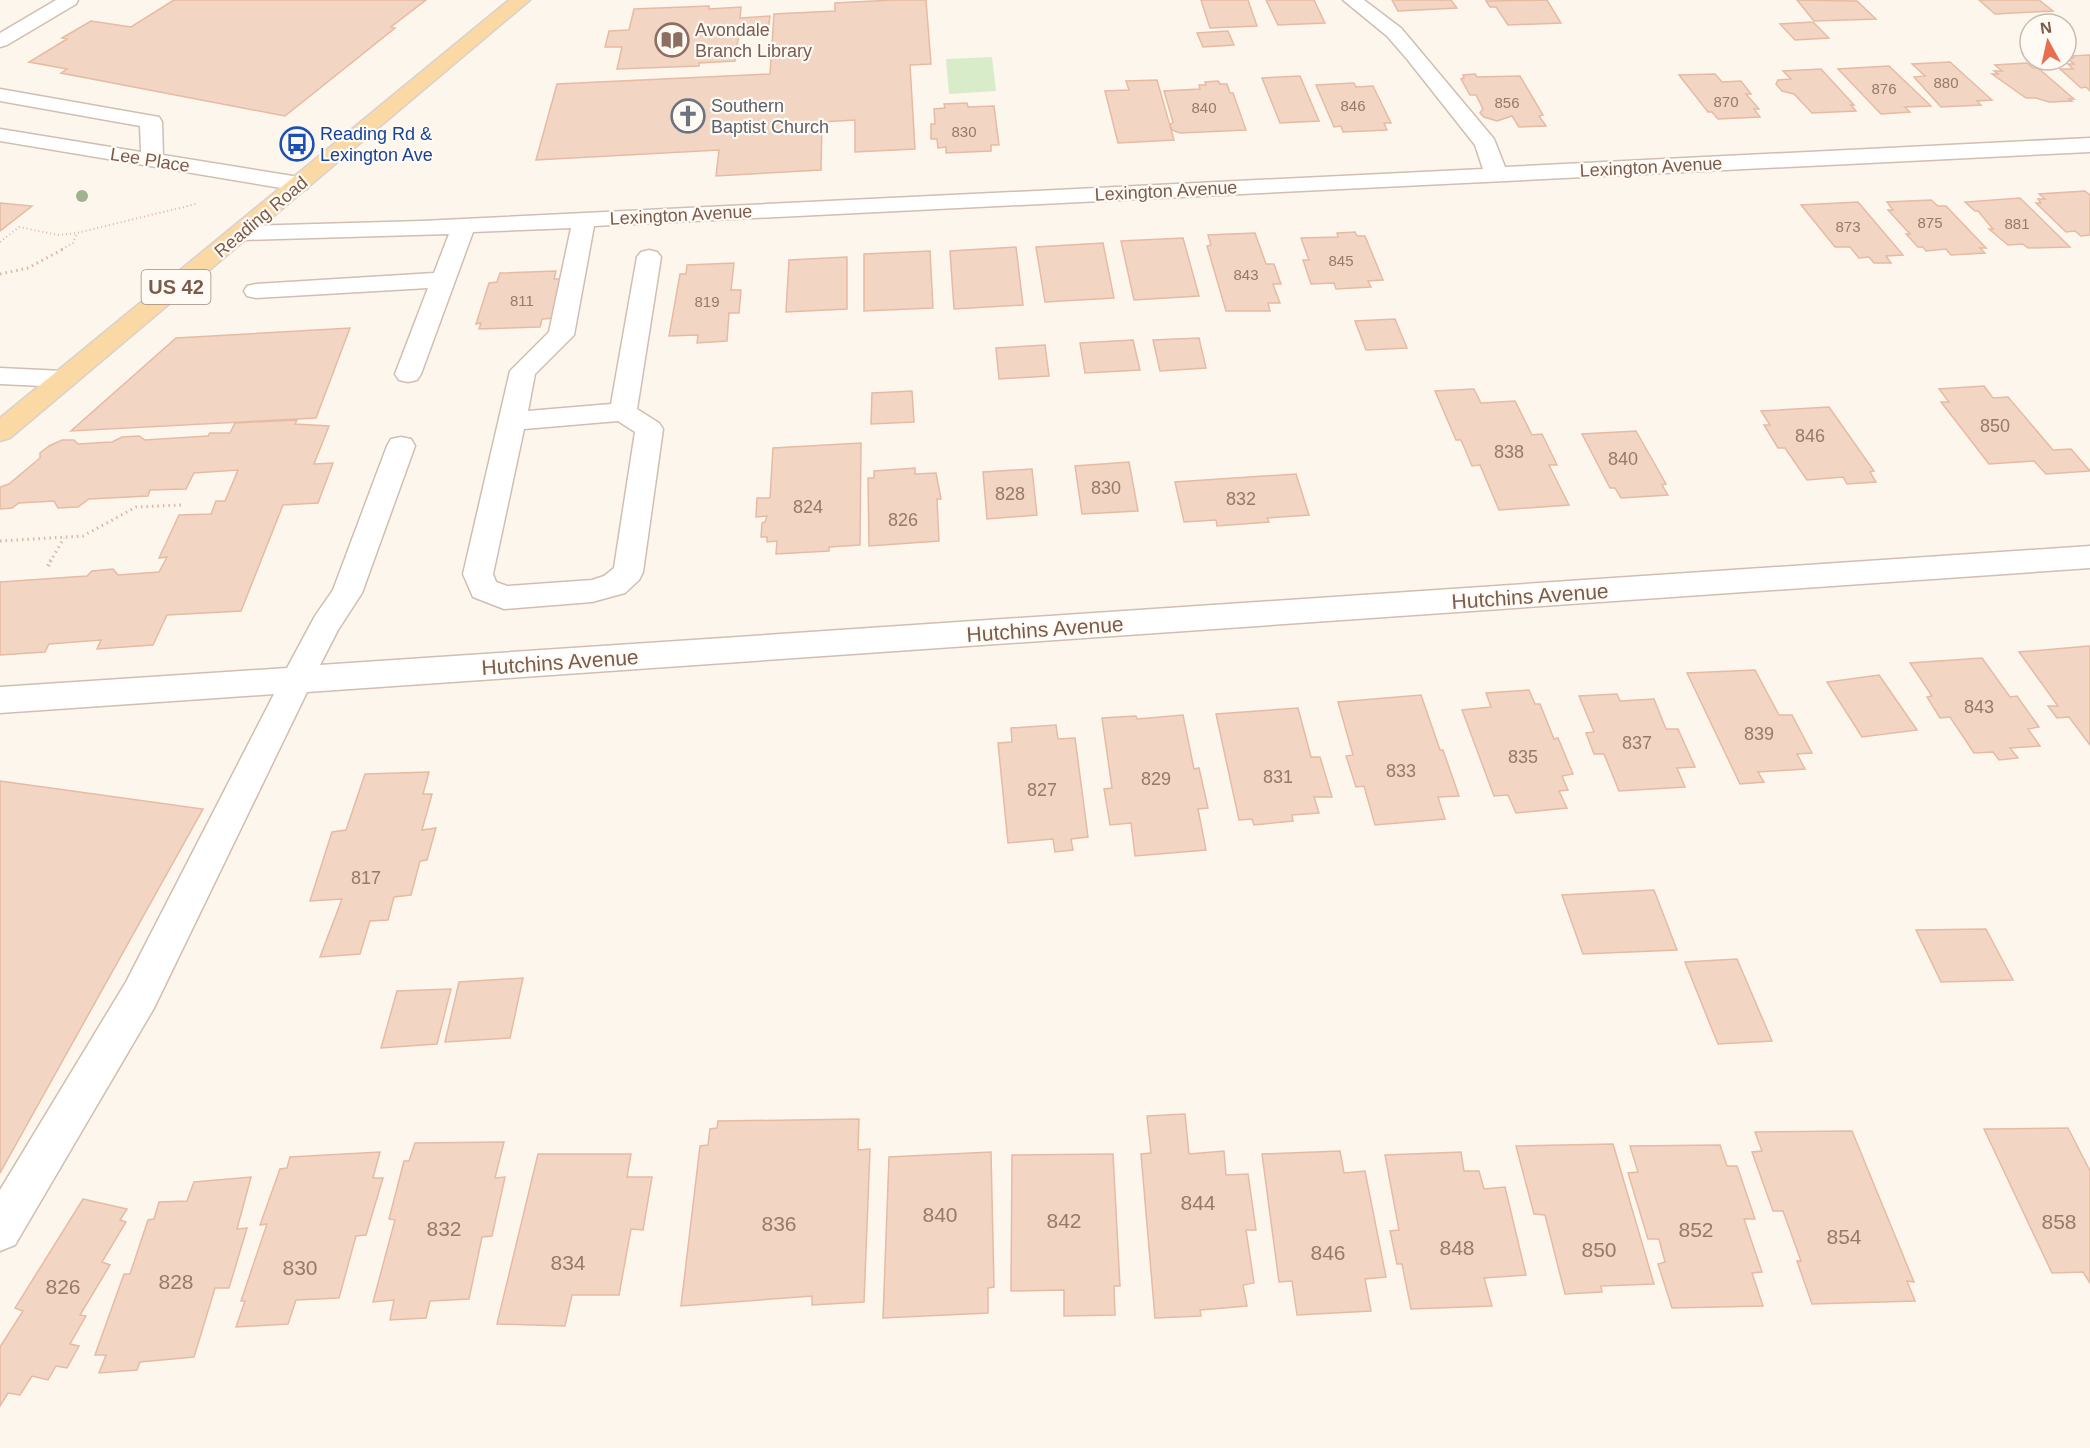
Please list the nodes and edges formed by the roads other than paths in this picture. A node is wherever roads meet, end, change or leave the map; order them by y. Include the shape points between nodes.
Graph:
1 (69, 0) edge
2 (521, 0) edge
3 (1353, 0) edge
4 (0, 41) edge
5 (0, 94) edge
6 (0, 135) edge
7 (2090, 145) edge
8 (152, 160) junction
9 (1496, 175) junction
10 (299, 184) junction
11 (584, 220) junction
12 (464, 226) junction
13 (242, 233) junction
14 (649, 257) dead end
15 (444, 280) junction
16 (256, 291) dead end
17 (408, 375) dead end
18 (0, 376) edge
19 (64, 379) junction
20 (623, 412) junction
21 (513, 421) junction
22 (1, 428) edge
23 (401, 446) dead end
24 (2090, 557) edge
25 (297, 680) junction
26 (0, 700) edge
27 (0, 1230) edge

1 - 4 street
2 - 10 main road, Reading Road / US 42
3 - 9 street via 1394,32 1414,55 1486,144
5 - 8 street via 151,122
6 - 8 street, Lee Place
7 - 9 street, Lexington Avenue
8 - 10 street, Lee Place
9 - 11 street, Lexington Avenue
10 - 13 main road, Reading Road / US 42
11 - 12 street, Lexington Avenue
11 - 21 street via 561,335 523,370
12 - 13 street, Lexington Avenue
12 - 15 street
13 - 19 main road, Reading Road / US 42
14 - 20 street
15 - 16 street
15 - 17 street
18 - 19 street
19 - 22 main road, Reading Road / US 42
20 - 21 street
20 - 21 street via 649,429 628,572 614,585 592,591 504,598 484,588 478,574
23 - 25 street via 347,593
24 - 25 street, Hutchins Avenue
25 - 26 street, Hutchins Avenue
25 - 27 street via 140,995

